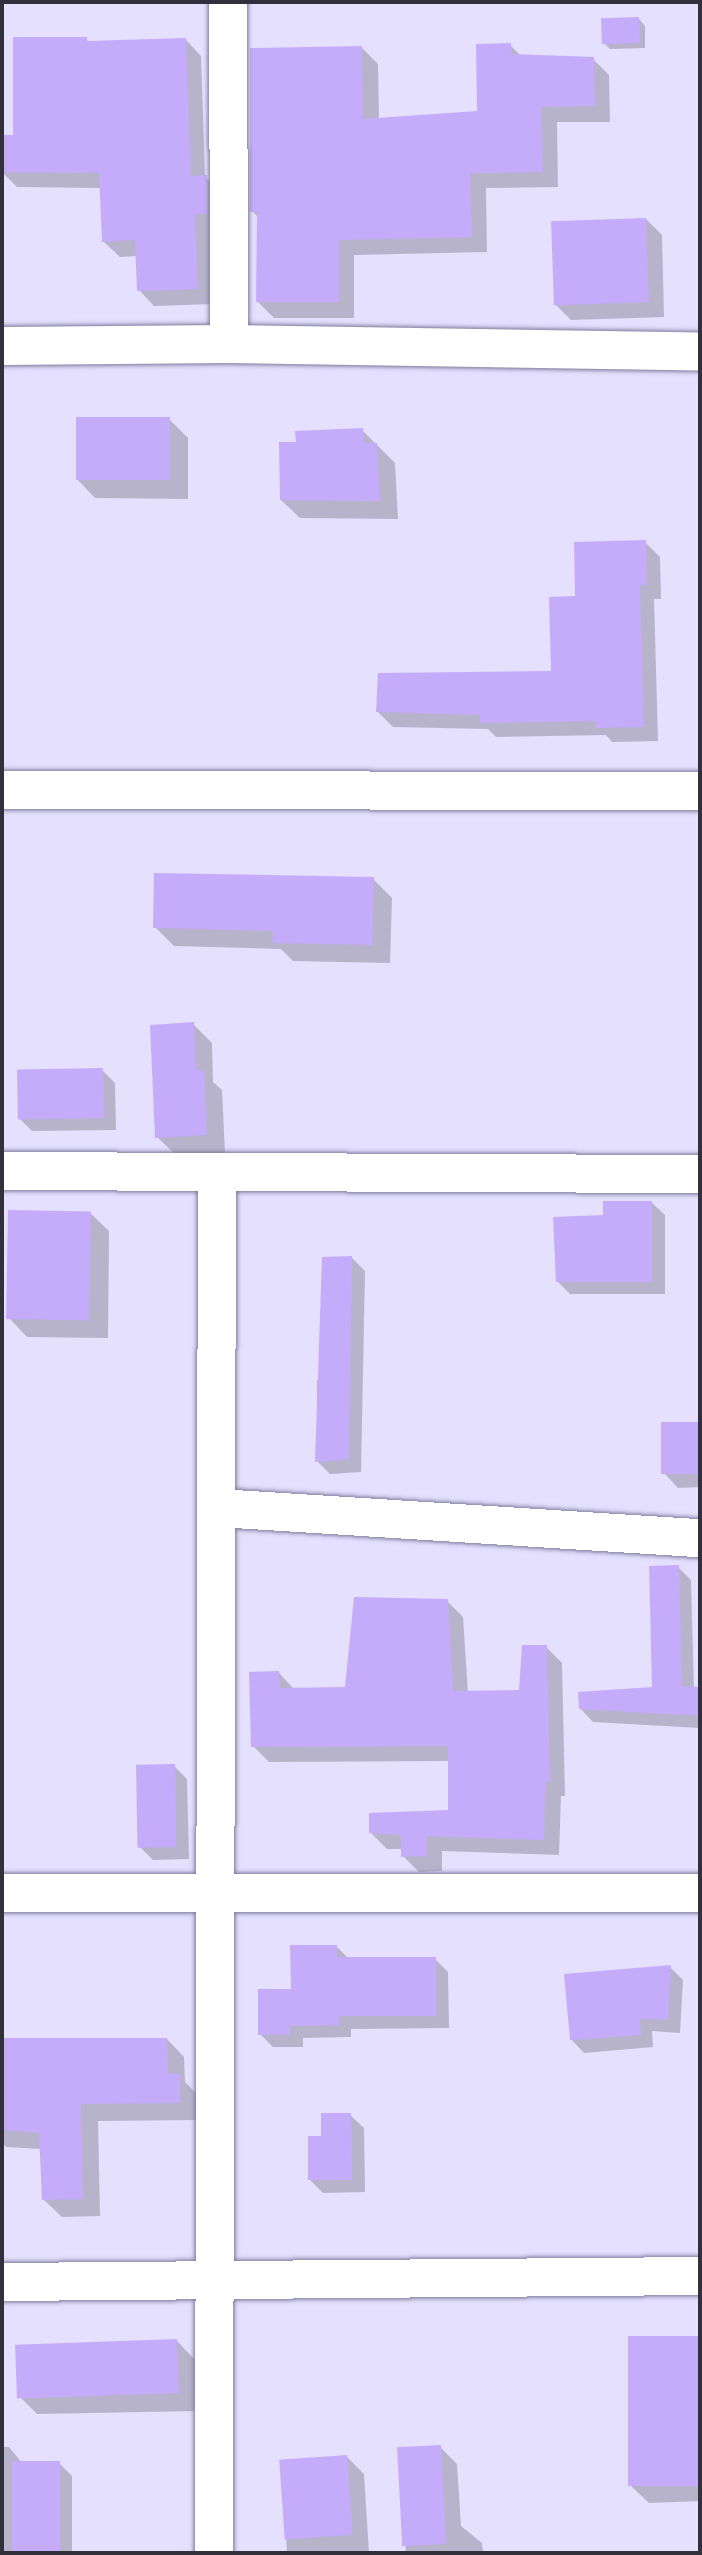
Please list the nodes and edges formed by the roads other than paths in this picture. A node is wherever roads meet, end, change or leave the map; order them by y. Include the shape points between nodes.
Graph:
1 (228, 2) edge
2 (229, 344) junction
3 (2, 346) edge
4 (700, 351) edge
5 (2, 790) edge
6 (700, 791) edge
7 (2, 1171) edge
8 (217, 1172) junction
9 (700, 1174) edge
10 (219, 1508) junction
11 (700, 1538) edge
12 (2, 1893) edge
13 (700, 1893) edge
14 (215, 1895) junction
15 (700, 2276) edge
16 (214, 2280) junction
17 (2, 2283) edge
18 (214, 2553) edge

1 - 2 street
2 - 3 street
2 - 4 street
5 - 6 street
7 - 8 street
8 - 9 street
8 - 10 street
10 - 11 street
10 - 14 street
12 - 14 street
13 - 14 street
14 - 16 street
15 - 16 street
16 - 17 street
16 - 18 street

